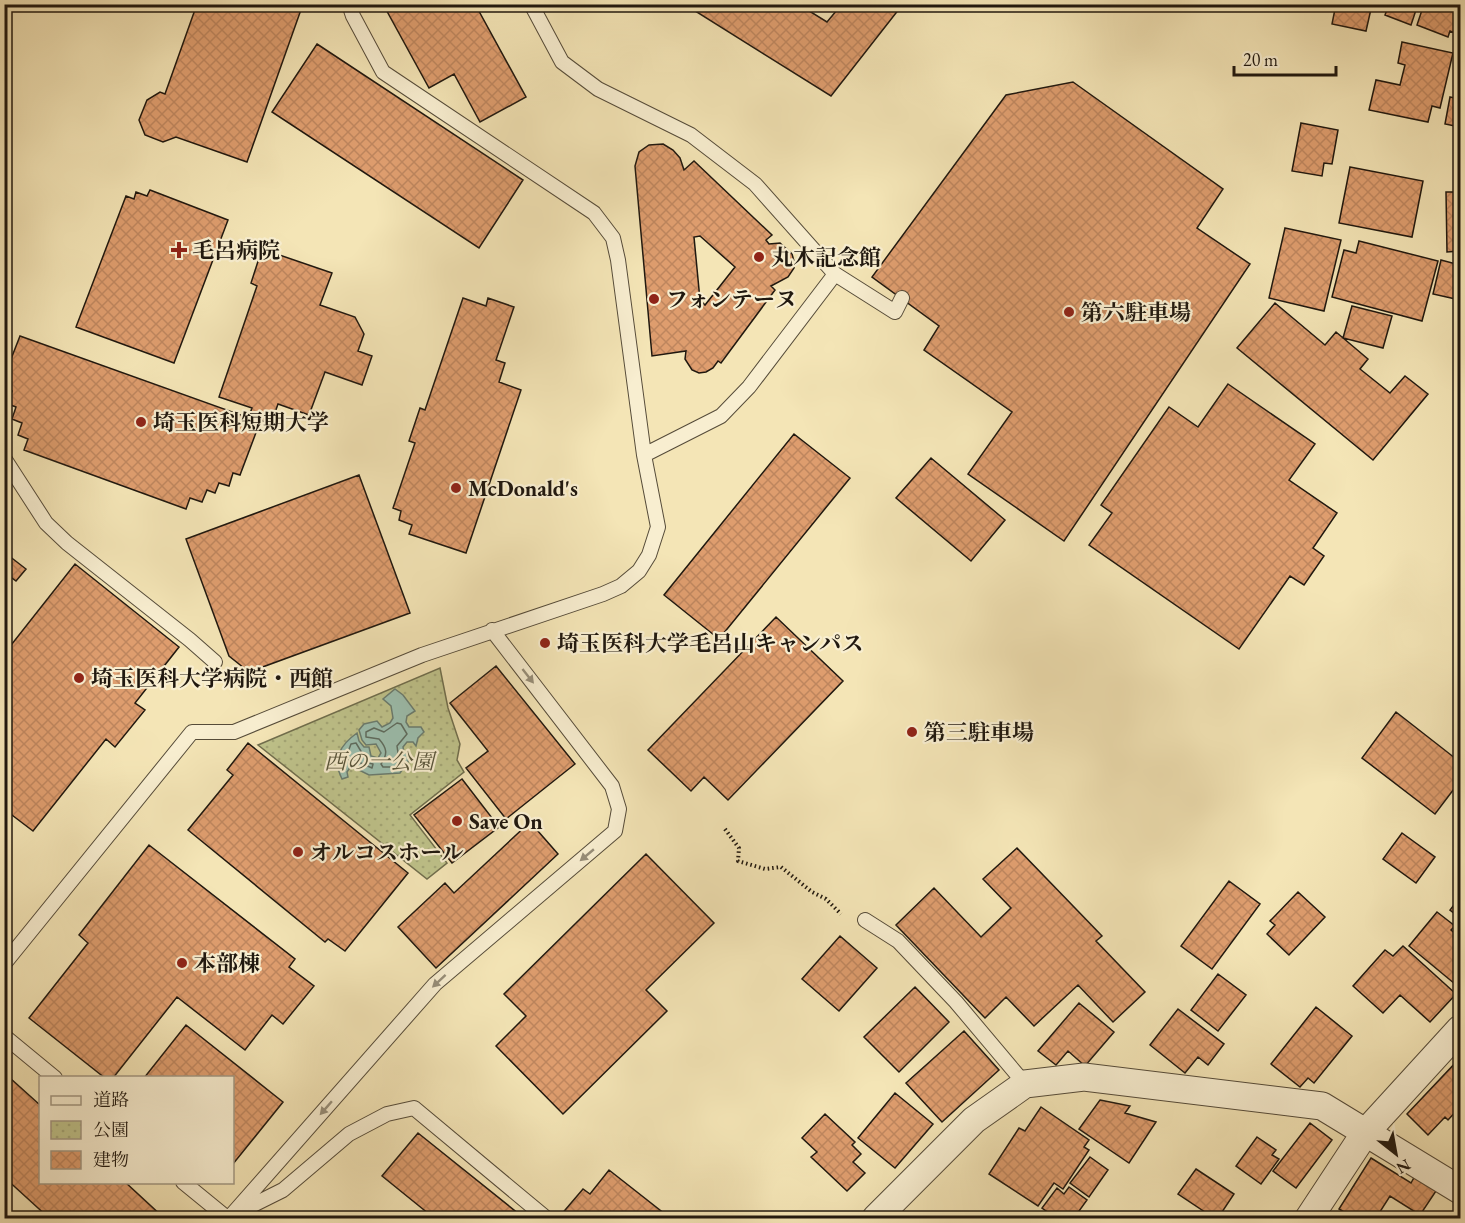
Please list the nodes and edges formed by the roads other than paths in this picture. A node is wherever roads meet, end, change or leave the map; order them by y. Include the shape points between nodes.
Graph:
1 (349, 4) edge
2 (531, 4) edge
3 (835, 274) junction
4 (903, 298) dead end
5 (644, 455) junction
6 (4, 458) edge
7 (492, 630) junction
8 (215, 662) dead end
9 (865, 920) dead end
10 (4, 964) edge
11 (1461, 1029) edge
12 (4, 1036) edge
13 (54, 1076) edge
14 (1025, 1084) junction
15 (1365, 1133) junction
16 (186, 1184) edge
17 (1461, 1190) edge
18 (229, 1218) edge
19 (546, 1218) edge
20 (876, 1218) edge
21 (1309, 1218) edge

1 - 5 lane via 383,72 594,213 613,238
2 - 3 lane via 562,62 598,89 691,135 755,184
3 - 4 lane via 895,312
3 - 5 lane via 749,387 721,416
5 - 7 lane via 658,527 639,571 603,594
6 - 8 lane via 46,523
7 - 10 lane via 234,732 192,732
7 -> 18 lane via 612,786 618,810 615,831 435,984
9 - 14 lane via 898,941
11 - 15 street
12 - 13 lane
14 - 15 street via 1084,1077 1322,1106
14 - 20 street via 974,1120
15 - 17 street
15 - 21 street
16 - 18 lane
18 - 19 lane via 282,1190 349,1134 387,1114 414,1108

